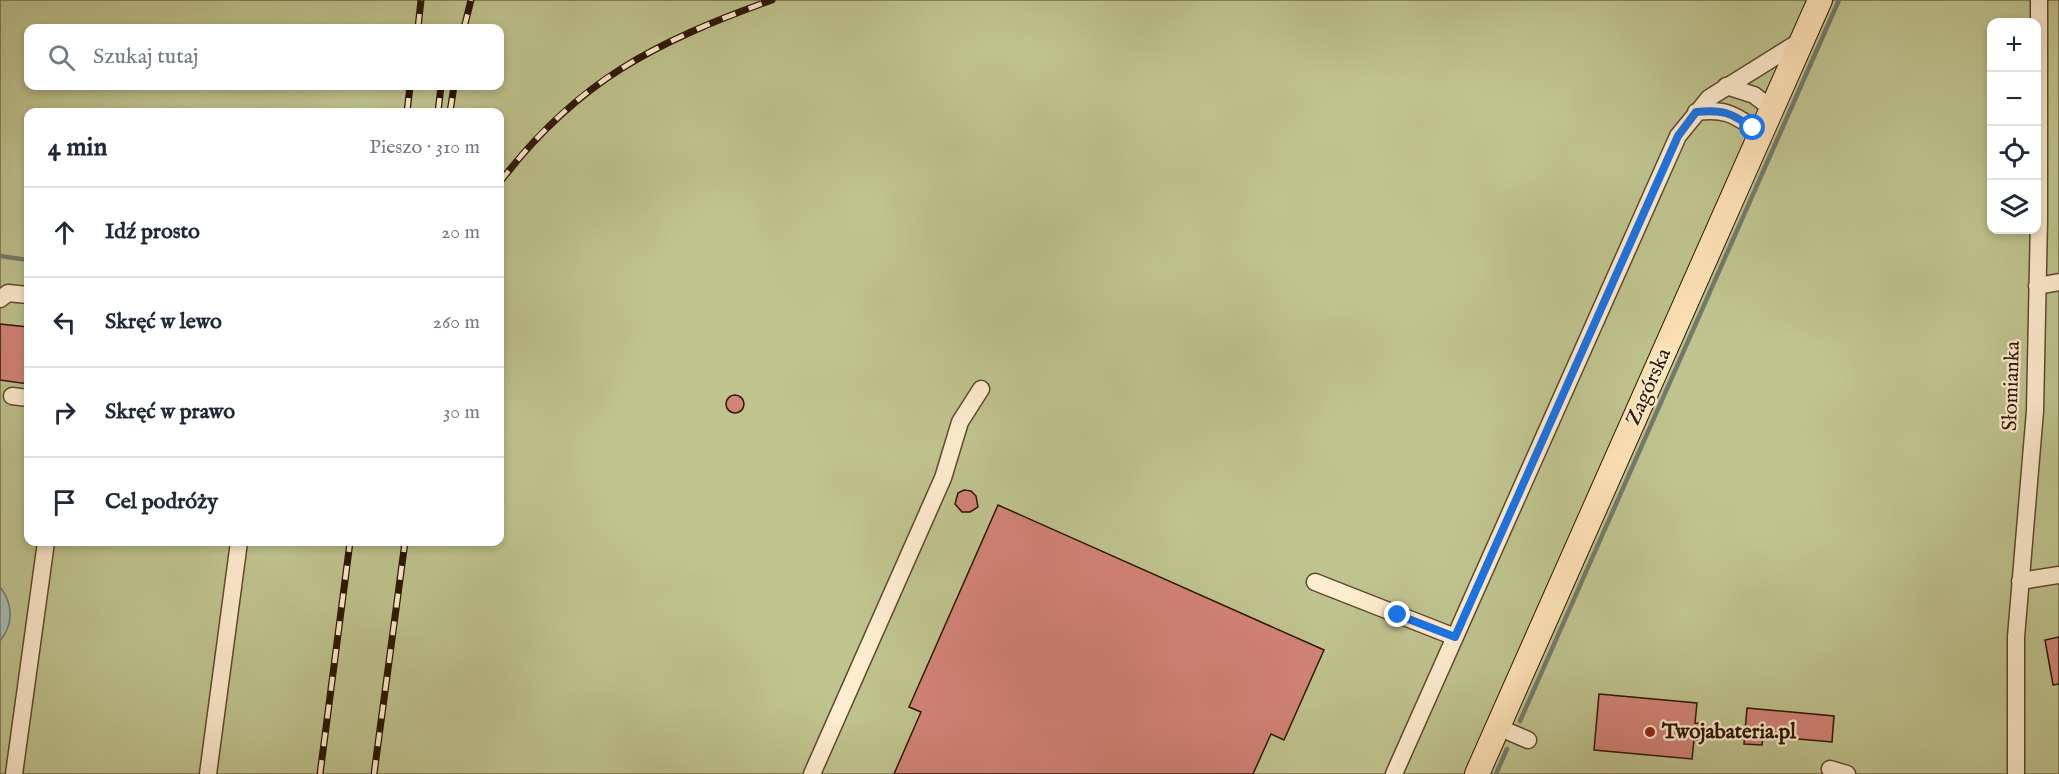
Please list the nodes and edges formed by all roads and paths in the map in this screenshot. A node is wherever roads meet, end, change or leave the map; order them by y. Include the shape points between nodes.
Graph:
1 (1820, 0) edge
2 (2039, 0) edge
3 (1803, 39) junction
4 (1726, 86) junction
5 (1772, 109) junction
6 (1696, 112) junction
7 (1762, 133) junction
8 (2059, 282) edge
9 (2037, 285) junction
10 (24, 295) edge
11 (0, 299) edge
12 (981, 389) dead end
13 (45, 546) edge
14 (238, 546) edge
15 (2059, 575) edge
16 (2020, 581) junction
17 (1315, 582) dead end
18 (1455, 637) junction
19 (1498, 727) junction
20 (1528, 740) dead end
21 (1830, 769) dead end
22 (14, 774) edge
23 (208, 774) edge
24 (812, 774) edge
25 (1394, 774) edge
26 (1477, 774) edge
27 (1847, 774) edge
28 (2016, 774) edge

1 - 3 highway, Zagórska
2 - 9 street, Słomianka
3 - 4 street
3 - 5 highway, Zagórska
4 - 5 street via 1754,95
4 - 6 street
5 - 7 highway, Zagórska
6 - 7 street via 1733,114
6 - 18 street via 1678,136
7 - 19 highway, Zagórska
8 - 9 street
9 - 16 street, Słomianka via 2035,411
10 - 11 street via 8,293
12 - 24 street via 960,422 943,478
13 - 22 street
14 - 23 street
15 - 16 street
16 - 28 street, Słomianka
17 - 18 street
18 - 25 street
19 - 20 street
19 - 26 highway, Zagórska
21 - 27 street

